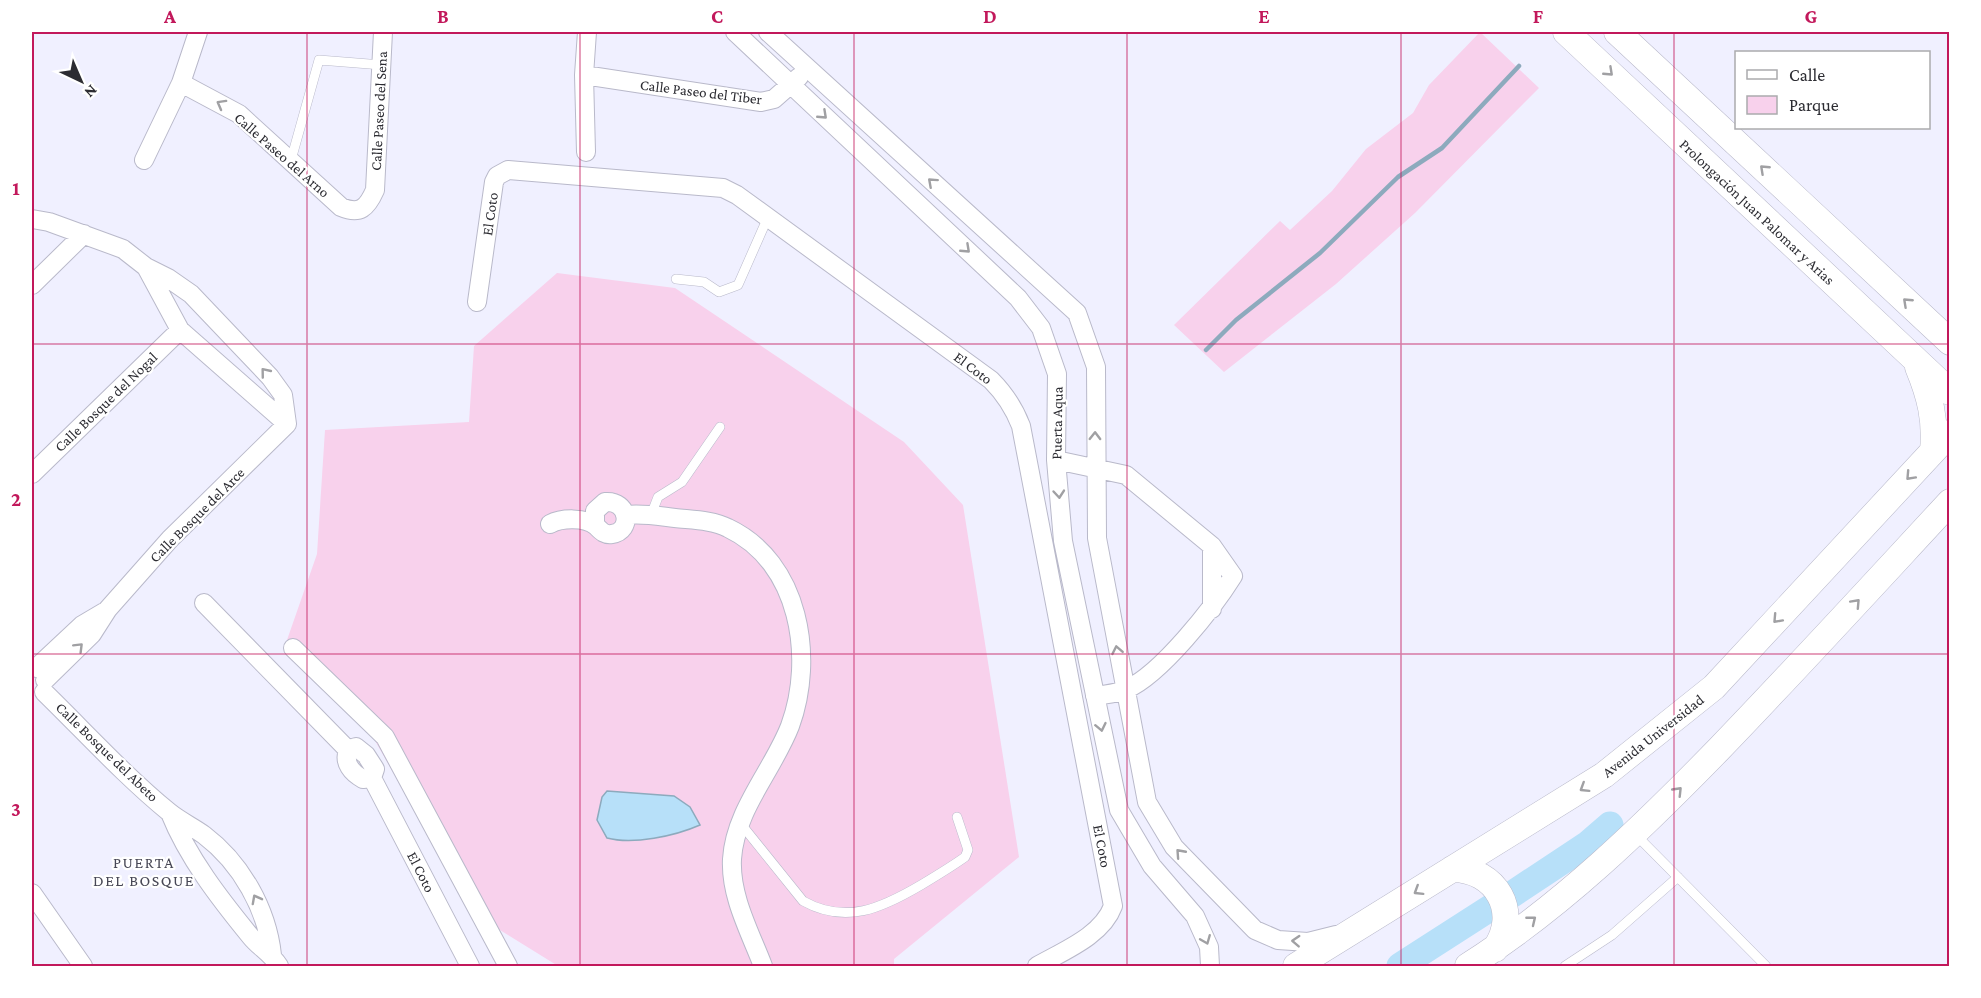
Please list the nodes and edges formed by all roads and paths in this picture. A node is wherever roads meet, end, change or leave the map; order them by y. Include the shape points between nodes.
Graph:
1 (198, 32) edge
2 (383, 32) edge
3 (587, 32) edge
4 (735, 32) edge
5 (768, 32) edge
6 (1566, 32) edge
7 (1617, 32) edge
8 (382, 65) junction
9 (806, 69) junction
10 (584, 75) junction
11 (181, 83) junction
12 (791, 85) junction
13 (586, 152) dead end
14 (144, 160) dead end
15 (291, 160) junction
16 (375, 190) joint
17 (768, 217) junction
18 (32, 219) edge
19 (84, 234) junction
20 (146, 267) junction
21 (676, 279) dead end
22 (32, 285) edge
23 (477, 302) dead end
24 (180, 330) junction
25 (1946, 337) edge
26 (1916, 362) junction
27 (1950, 392) edge
28 (287, 424) junction
29 (720, 427) dead end
30 (1941, 442) edge
31 (1056, 460) junction
32 (1095, 468) junction
33 (32, 474) edge
34 (1950, 502) edge
35 (626, 515) junction
36 (651, 515) junction
37 (550, 525) dead end
38 (595, 525) junction
39 (204, 603) dead end
40 (293, 648) dead end
41 (38, 682) edge
42 (1125, 690) junction
43 (1095, 696) junction
44 (170, 813) junction
45 (957, 817) dead end
46 (741, 824) junction
47 (1636, 835) junction
48 (1452, 869) junction
49 (1678, 877) junction
50 (32, 895) edge
51 (1353, 931) junction
52 (1495, 950) junction
53 (275, 961) edge
54 (83, 966) edge
55 (470, 966) edge
56 (508, 966) edge
57 (763, 966) edge
58 (1037, 966) edge
59 (1210, 966) edge
60 (1296, 966) edge
61 (1468, 966) edge
62 (1565, 966) edge
63 (1766, 966) edge

1 - 11 street
2 - 8 street, Calle Paseo del Sena
3 - 10 street
4 - 12 street, Puerta Aqua
5 - 9 street
6 -> 26 main road, Prolongación Juan Palomar y Arias
25 -> 7 main road
8 - 15 lane via 319,60
8 - 16 street, Calle Paseo del Sena
9 - 12 street, Calle Paseo del Tiber
32 -> 9 street via 1096,367 1077,313
10 - 12 street, Calle Paseo del Tiber via 761,102 774,99
10 - 13 street
11 - 14 street
15 -> 11 street, Calle Paseo del Arno via 239,114
12 -> 31 street, Puerta Aqua via 1018,298 1041,328 1057,374
15 - 16 street, Calle Paseo del Arno via 341,207 352,212 362,211
17 - 21 lane via 738,285 719,292 704,282
17 - 23 street, El Coto via 723,188 508,170 494,182
17 - 58 street, El Coto via 991,380 1014,409 1113,906 1100,928
18 - 19 street
19 - 20 street via 123,249
19 - 22 street
20 - 24 street
28 -> 20 street via 283,396 249,352 191,294
24 - 28 street
24 - 33 street, Calle Bosque del Nogal
26 - 27 main road, Prolongación Juan Palomar y Arias
26 - 30 main road
28 - 41 street, Calle Bosque del Arce via 170,539 108,609 92,634
29 - 36 lane via 682,482 658,497
30 -> 48 main road, Avenida Universidad via 1714,687 1604,775
31 - 32 street
31 -> 43 street, Puerta Aqua via 1063,541
42 -> 32 street via 1097,538
32 - 42 street via 1126,475 1212,546 1233,576 1212,609 1144,679
47 -> 34 main road
35 - 36 street
35 - 38 street via 617,532 604,533
35 - 38 street via 618,504 605,502 595,511
36 - 46 street via 715,523 740,534 764,554 783,580 799,628 799,693 790,727
37 - 38 street via 558,520 573,520
39 - 55 street, El Coto via 348,750 347,759 354,773 363,779 372,778
40 - 56 street via 385,737
41 - 44 street, Calle Bosque del Abeto
42 - 43 street
51 -> 42 street via 1308,942 1278,940 1255,930 1220,896 1174,847 1147,802
43 -> 59 street, Puerta Aqua via 1119,810 1152,866 1195,916 1209,946
44 - 53 street, Calle Bosque del Abeto via 189,853 252,939
53 -> 44 street, Calle Bosque del Abeto via 258,901 234,865 206,836
45 - 46 lane via 968,850 965,857 893,902 853,914 834,913 803,901
46 - 57 street via 732,857 733,888
47 - 49 lane
52 -> 47 main road
48 -> 51 main road, Avenida Universidad
48 - 52 main road via 1479,874 1499,892 1506,922
49 - 62 lane via 1612,934
49 - 63 lane
50 - 54 street
51 - 60 main road, Avenida Universidad
52 - 61 main road

